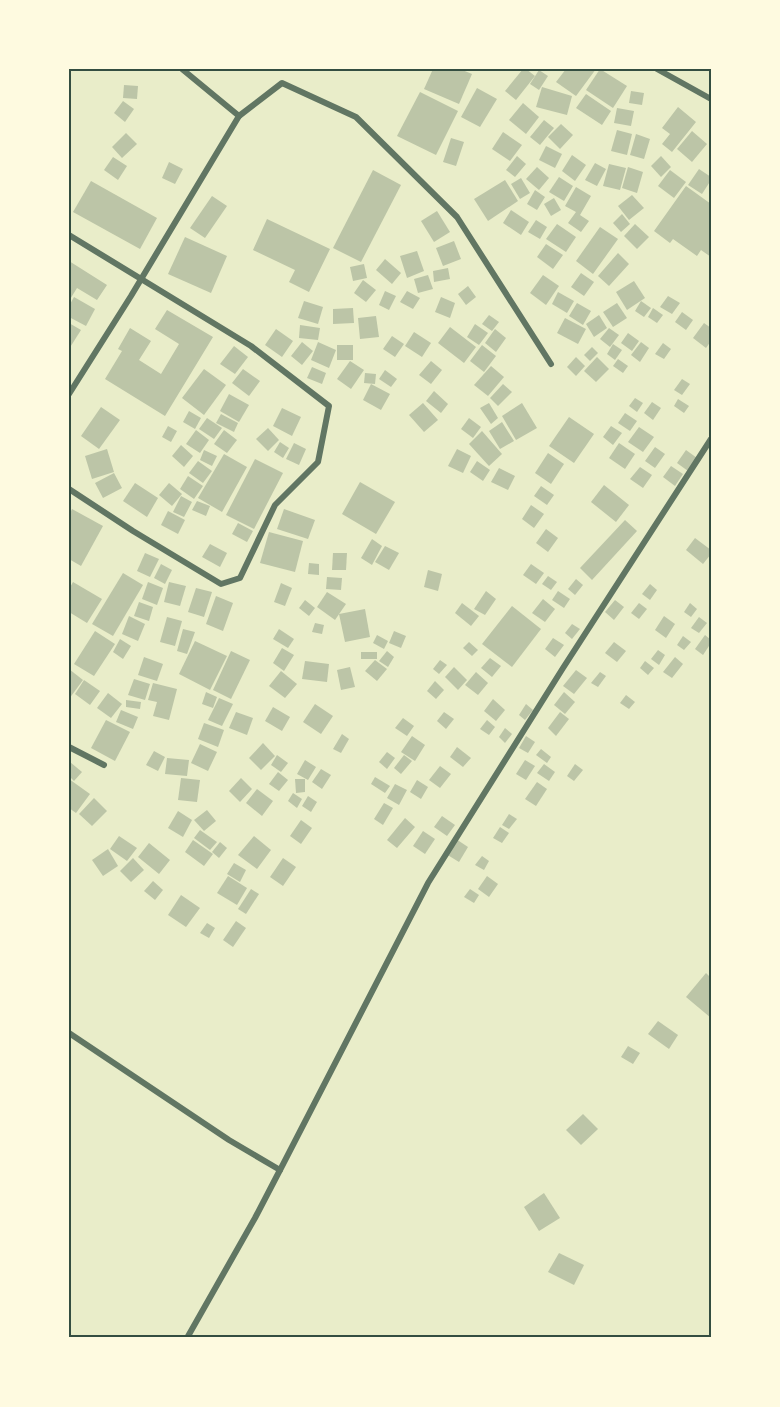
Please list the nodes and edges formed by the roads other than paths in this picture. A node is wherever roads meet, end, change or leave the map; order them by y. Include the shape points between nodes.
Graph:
1 (182, 69) edge
2 (657, 69) edge
3 (711, 99) edge
4 (239, 116) junction
5 (69, 235) edge
6 (142, 279) junction
7 (551, 364) dead end
8 (69, 394) edge
9 (711, 439) edge
10 (69, 489) edge
11 (69, 747) edge
12 (104, 765) dead end
13 (69, 1033) edge
14 (280, 1170) junction
15 (187, 1338) edge

1 - 4 street
2 - 3 street
4 - 6 street
4 - 7 street via 282,83 356,117 456,217
5 - 6 street
6 - 8 street
6 - 10 street via 251,346 329,406 318,462 275,505 240,578 221,584
9 - 14 street via 428,883
11 - 12 street
13 - 14 street
14 - 15 street

